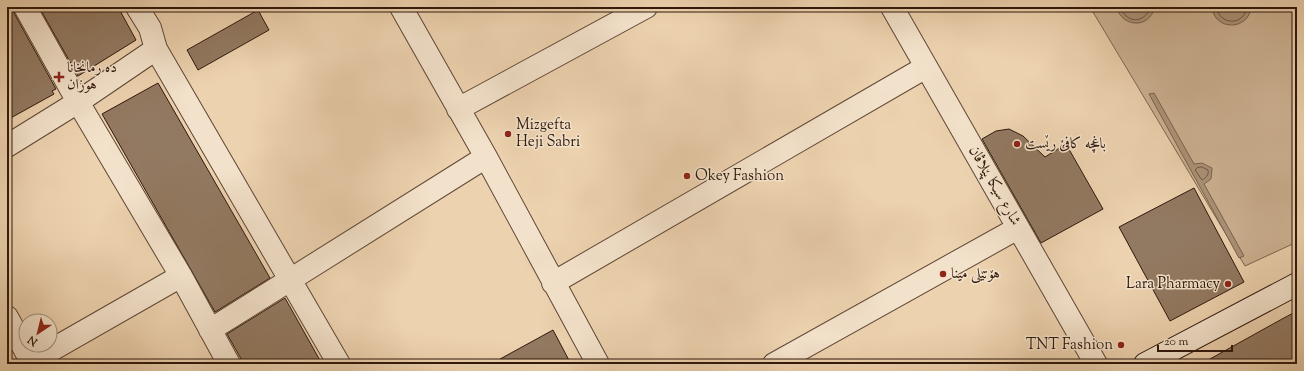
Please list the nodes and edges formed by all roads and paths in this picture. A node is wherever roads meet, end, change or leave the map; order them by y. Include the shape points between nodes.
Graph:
1 (25, 7) edge
2 (137, 7) edge
3 (401, 7) edge
4 (646, 7) edge
5 (892, 7) edge
6 (156, 49) junction
7 (926, 67) junction
8 (78, 102) junction
9 (458, 108) junction
10 (7, 146) edge
11 (486, 157) junction
12 (1018, 228) junction
13 (181, 276) junction
14 (291, 279) junction
15 (553, 283) junction
16 (1297, 284) edge
17 (7, 317) edge
18 (210, 330) junction
19 (29, 363) edge
20 (230, 364) edge
21 (339, 364) edge
22 (598, 364) edge
23 (774, 364) edge
24 (1096, 364) edge
25 (1146, 364) edge

1 - 8 street
2 - 6 street via 150,28
3 - 9 street
4 - 9 street
5 - 7 street, شارع سيكا پێلاڤان
6 - 8 street
6 - 14 street
7 - 12 street, شارع سيكا پێلاڤان
7 - 15 street
8 - 10 street
8 - 13 street
9 - 11 street
11 - 14 street
11 - 15 street
12 - 23 street
12 - 24 street, شارع سيكا پێلاڤان
13 - 18 street
13 - 19 street
14 - 18 street
14 - 21 street
15 - 22 street
16 - 25 street
17 - 19 street
18 - 20 street

